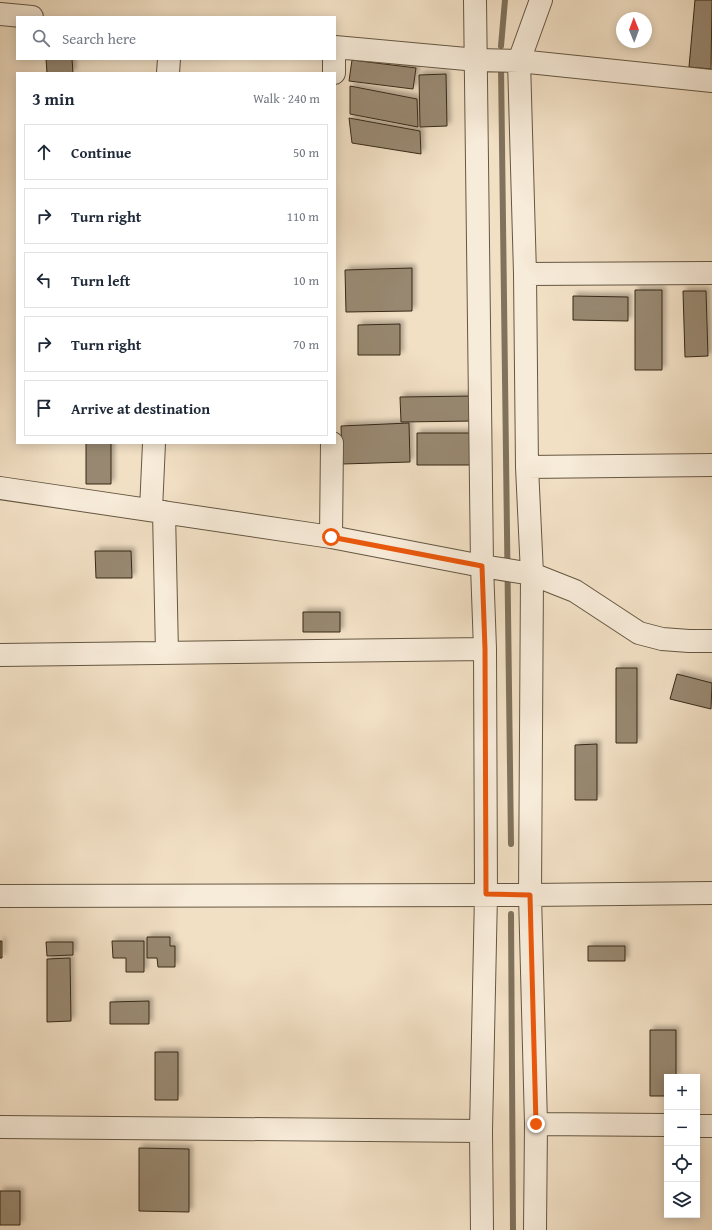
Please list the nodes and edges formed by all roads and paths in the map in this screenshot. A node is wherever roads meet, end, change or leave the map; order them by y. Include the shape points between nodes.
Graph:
1 (475, 0) edge
2 (541, 0) edge
3 (0, 14) edge
4 (21, 16) edge
5 (336, 47) edge
6 (169, 60) edge
7 (334, 60) edge
8 (477, 60) junction
9 (519, 62) junction
10 (168, 72) edge
11 (334, 72) edge
12 (712, 81) edge
13 (712, 273) edge
14 (525, 274) junction
15 (154, 444) edge
16 (332, 444) edge
17 (712, 465) edge
18 (527, 467) junction
19 (0, 488) edge
20 (158, 511) junction
21 (331, 537) junction
22 (482, 566) junction
23 (532, 574) junction
24 (712, 641) edge
25 (485, 649) junction
26 (167, 653) junction
27 (0, 655) edge
28 (712, 893) edge
29 (486, 894) junction
30 (530, 895) junction
31 (0, 896) edge
32 (536, 1124) junction
33 (664, 1125) edge
34 (700, 1126) edge
35 (712, 1126) edge
36 (0, 1127) edge
37 (481, 1131) junction
38 (482, 1230) edge
39 (535, 1230) edge

1 - 8 street
2 - 9 street
3 - 4 street
5 - 8 street
6 - 10 street
7 - 11 street
8 - 9 street
8 - 22 street
9 - 12 street
9 - 14 street
13 - 14 street
14 - 18 street
15 - 20 street
16 - 21 street
17 - 18 street
18 - 23 street
19 - 20 street
20 - 21 street
20 - 26 street
21 - 22 street
22 - 23 street
22 - 25 street
23 - 24 street via 575,591 639,633 689,642
23 - 30 street
25 - 26 street
25 - 29 street
26 - 27 street
28 - 30 street
29 - 30 street
29 - 31 street
29 - 37 street
30 - 32 street
32 - 33 street
32 - 39 street
34 - 35 street
36 - 37 street
37 - 38 street

